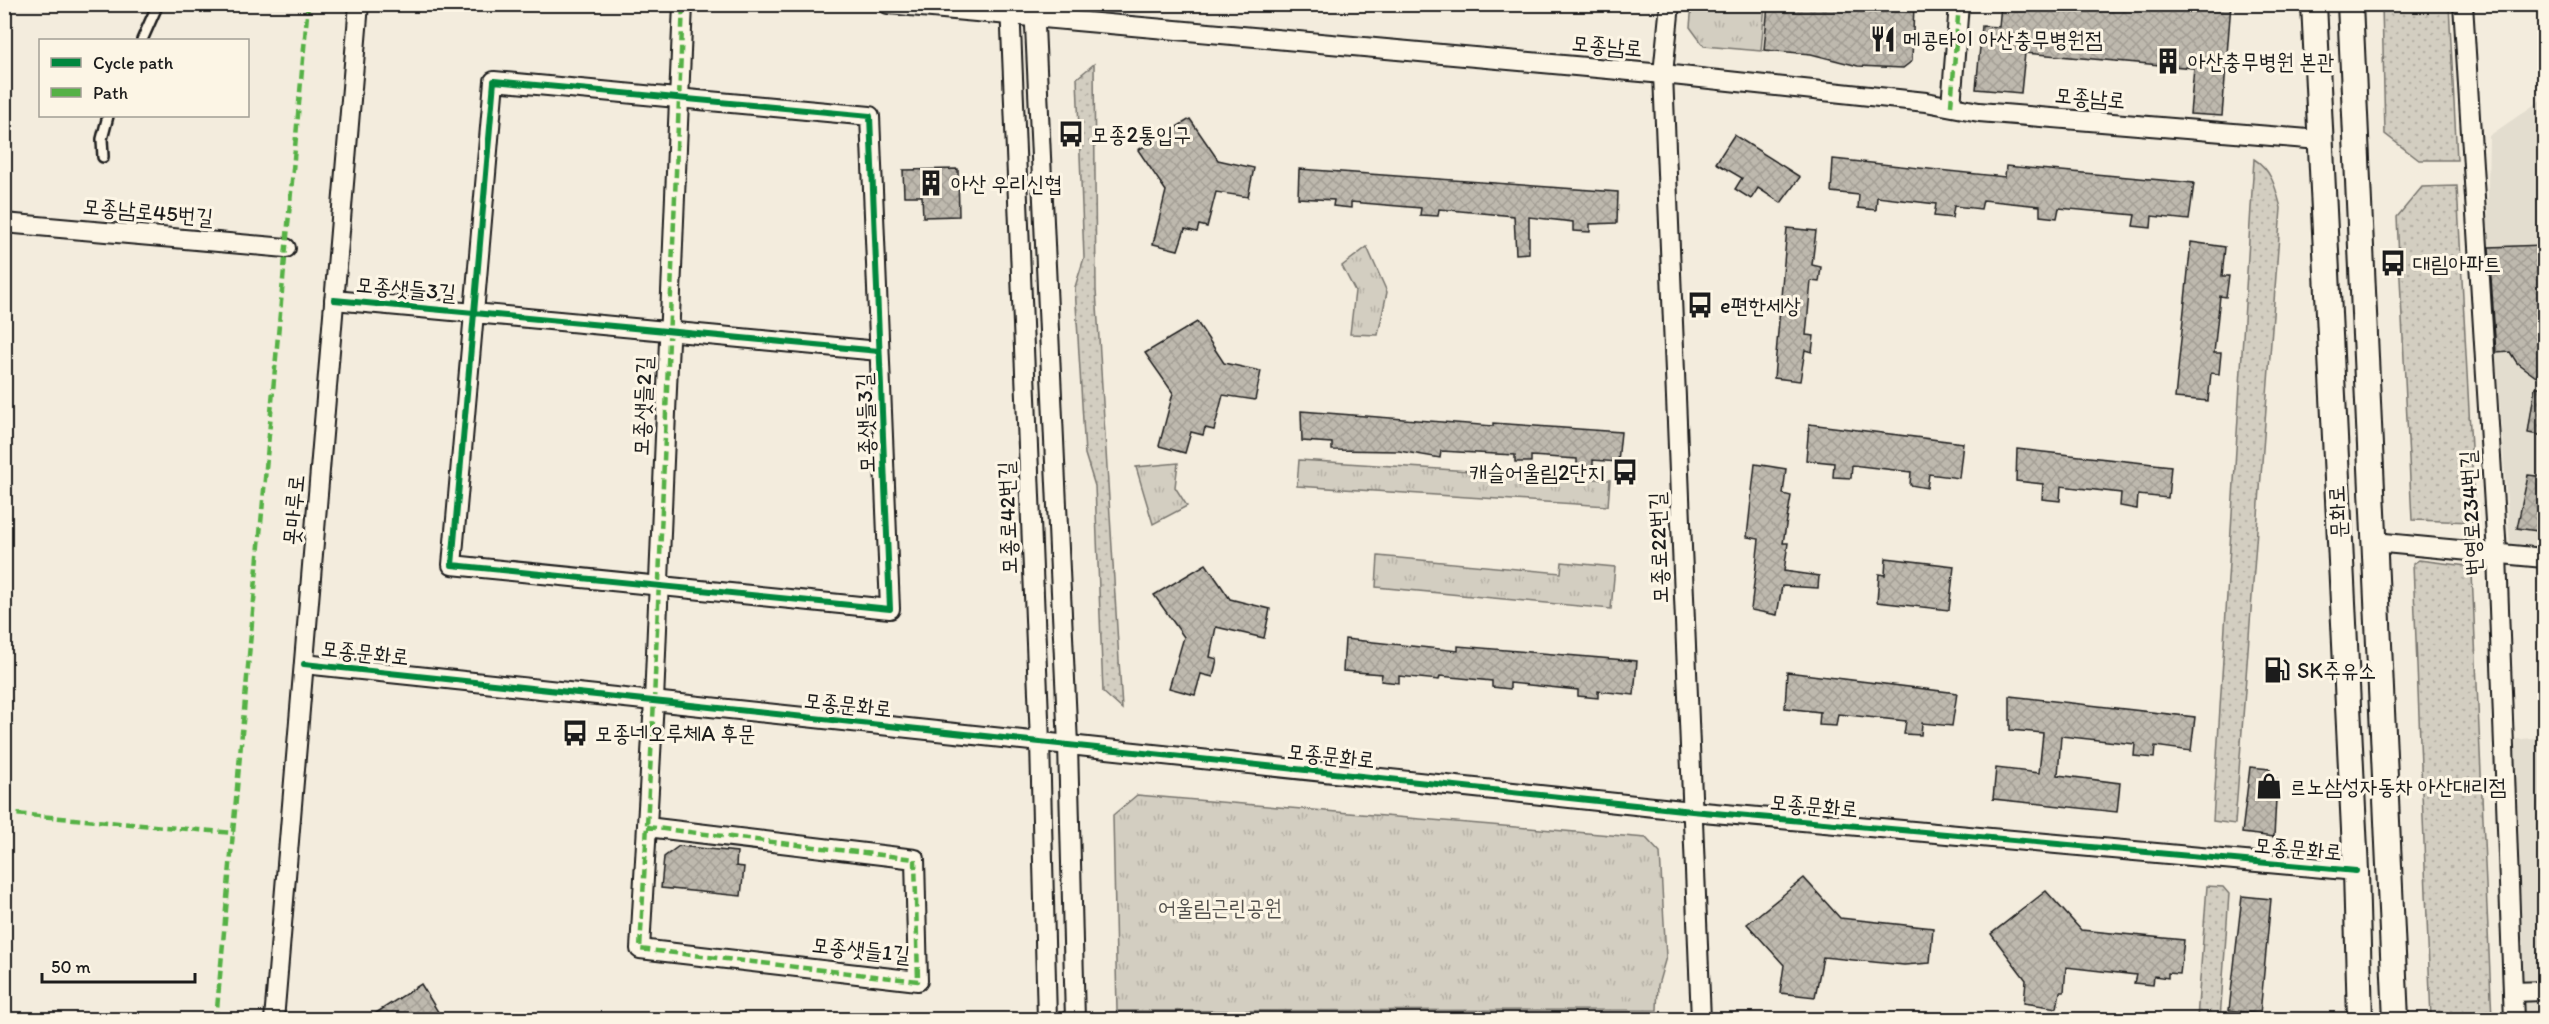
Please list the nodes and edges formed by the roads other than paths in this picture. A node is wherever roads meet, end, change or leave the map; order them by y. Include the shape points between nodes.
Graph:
1 (158, 4) edge
2 (359, 4) edge
3 (682, 4) edge
4 (888, 4) edge
5 (1670, 4) edge
6 (1959, 4) edge
7 (2314, 4) edge
8 (2350, 4) edge
9 (2463, 4) edge
10 (1010, 10) edge
11 (1034, 11) edge
12 (142, 39) edge
13 (1663, 74) junction
14 (679, 99) junction
15 (1951, 106) junction
16 (108, 117) edge
17 (2320, 140) junction
18 (104, 157) dead end
19 (4, 223) edge
20 (286, 248) dead end
21 (334, 300) junction
22 (474, 313) junction
23 (669, 331) junction
24 (879, 351) junction
25 (2374, 542) junction
26 (2497, 554) junction
27 (2544, 558) edge
28 (659, 586) junction
29 (304, 664) junction
30 (654, 701) junction
31 (1040, 742) junction
32 (1068, 745) junction
33 (1692, 811) junction
34 (647, 827) junction
35 (2356, 871) junction
36 (2544, 991) edge
37 (2513, 992) junction
38 (274, 1020) edge
39 (1047, 1020) edge
40 (1075, 1020) edge
41 (1701, 1020) edge
42 (2360, 1020) edge
43 (2396, 1020) edge
44 (2514, 1020) edge

1 - 12 lane
2 - 21 street, 못마루로
3 - 14 street, 모종샛들2길
4 - 10 street, 모종남로
5 - 13 street, 모종로22번길
6 - 15 street
7 - 17 main road, 문화로
8 - 25 main road, 문화로
9 - 26 street, 번영로234번길
10 - 11 street, 모종남로
10 - 31 street, 모종로42번길
11 - 13 street, 모종남로
11 - 32 street
13 - 15 street, 모종남로
13 - 33 street, 모종로22번길
14 - 22 street, 모종샛들3길 via 494,81
14 - 23 street, 모종샛들2길
14 - 24 street, 모종샛들3길 via 870,116
15 - 17 street, 모종남로 via 1979,112
16 - 18 lane via 102,139
17 - 35 main road, 문화로
19 - 20 street, 모종남로45번길
21 - 22 street, 모종샛들3길
21 - 29 street, 못마루로
22 - 23 street
22 - 28 street, 모종샛들3길 via 452,565
23 - 24 street
23 - 28 street, 모종샛들2길
24 - 28 street, 모종샛들3길 via 890,609
25 - 26 street
25 - 43 main road, 문화로
26 - 27 street
26 - 37 street, 번영로234번길
28 - 30 street, 모종샛들2길
29 - 30 street, 모종문화로
29 - 38 street, 못마루로
30 - 31 street, 모종문화로
30 - 34 street, 모종샛들1길
31 - 32 street, 모종문화로
31 - 39 street, 모종로42번길
32 - 33 street, 모종문화로
32 - 40 street
33 - 35 street, 모종문화로
33 - 41 street, 모종로22번길
34 - 34 street, 모종샛들1길 via 640,949 918,981 915,859
35 - 42 main road, 문화로
36 - 37 street
37 - 44 street, 번영로234번길

